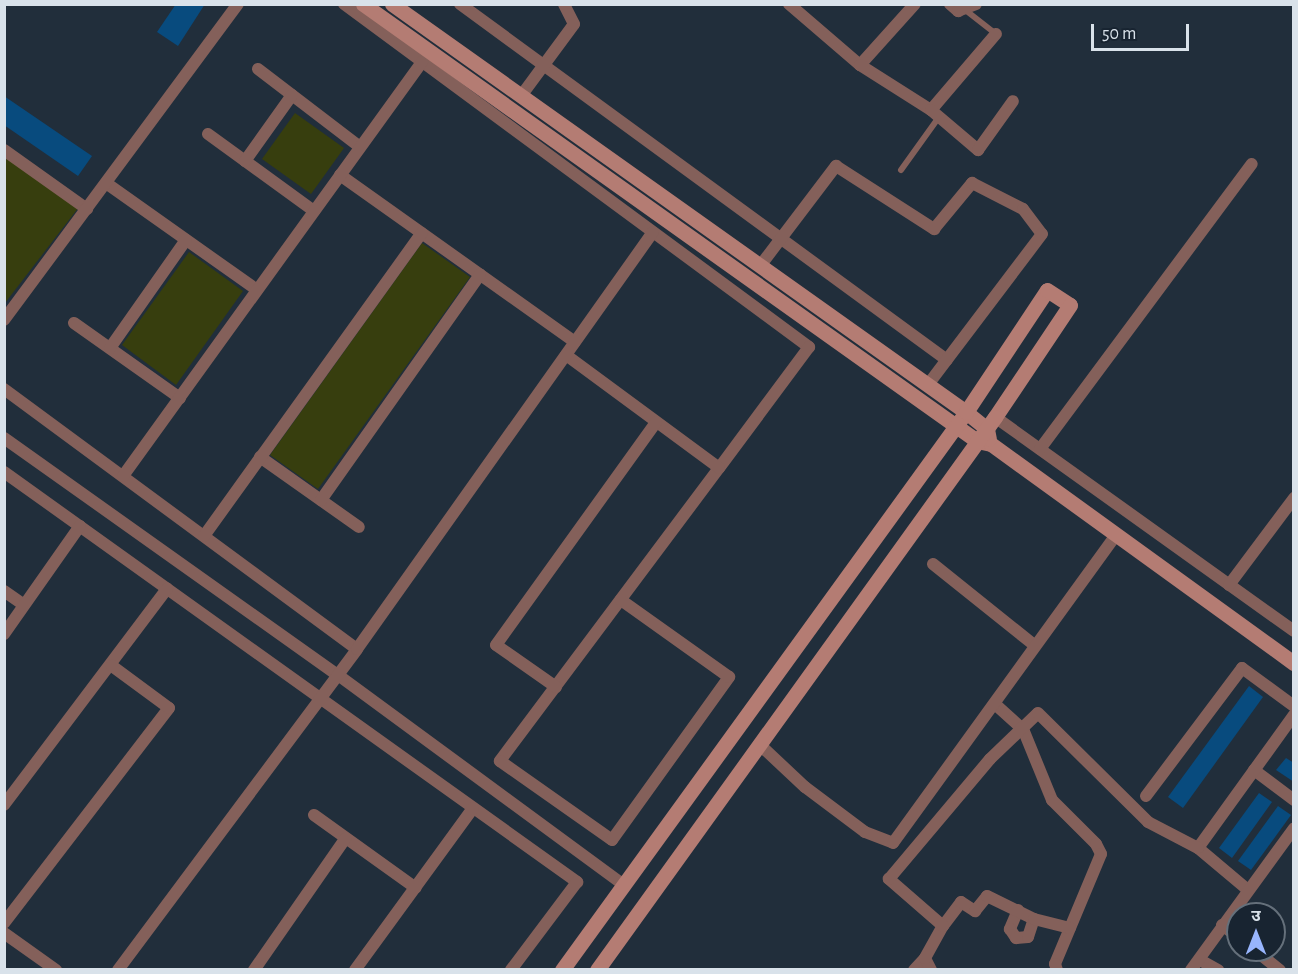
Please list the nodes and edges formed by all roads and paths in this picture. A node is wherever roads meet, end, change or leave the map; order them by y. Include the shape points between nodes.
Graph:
1 (238, 4) edge
2 (344, 4) edge
3 (363, 4) edge
4 (392, 4) edge
5 (460, 4) edge
6 (564, 4) edge
7 (789, 4) edge
8 (915, 4) edge
9 (950, 4) edge
10 (970, 7) edge
11 (996, 34) joint
12 (422, 62) junction
13 (860, 65) junction
14 (544, 67) junction
15 (258, 69) dead end
16 (292, 95) junction
17 (521, 96) junction
18 (1013, 101) dead end
19 (935, 114) junction
20 (208, 134) dead end
21 (360, 147) junction
22 (4, 150) edge
23 (245, 161) junction
24 (1252, 164) dead end
25 (901, 170) dead end
26 (340, 175) junction
27 (106, 183) junction
28 (87, 209) junction
29 (314, 211) junction
30 (653, 232) junction
31 (422, 233) junction
32 (781, 239) junction
33 (186, 240) junction
34 (760, 266) junction
35 (480, 274) junction
36 (257, 290) junction
37 (4, 320) edge
38 (74, 323) dead end
39 (575, 342) junction
40 (110, 348) junction
41 (566, 355) junction
42 (947, 360) junction
43 (927, 385) junction
44 (4, 389) edge
45 (180, 398) junction
46 (966, 412) junction
47 (656, 422) junction
48 (956, 425) junction
49 (987, 433) junction
50 (4, 438) edge
51 (1040, 449) junction
52 (260, 457) junction
53 (719, 468) junction
54 (4, 472) edge
55 (123, 476) junction
56 (1293, 498) edge
57 (321, 500) junction
58 (80, 526) junction
59 (359, 527) dead end
60 (1116, 535) junction
61 (204, 536) junction
62 (933, 564) dead end
63 (1229, 585) junction
64 (167, 589) junction
65 (4, 591) edge
66 (621, 600) junction
67 (24, 605) junction
68 (1293, 632) edge
69 (4, 634) edge
70 (1034, 645) junction
71 (357, 649) junction
72 (1293, 663) edge
73 (112, 666) junction
74 (338, 675) junction
75 (556, 687) junction
76 (320, 698) junction
77 (996, 705) junction
78 (1293, 706) edge
79 (1293, 715) edge
80 (1023, 729) junction
81 (759, 744) junction
82 (1254, 770) junction
83 (1146, 796) dead end
84 (1293, 800) edge
85 (4, 806) edge
86 (474, 808) junction
87 (314, 815) dead end
88 (1293, 828) edge
89 (345, 839) junction
90 (893, 843) junction
91 (1198, 848) junction
92 (904, 862) junction
93 (623, 884) junction
94 (416, 888) junction
95 (1248, 890) junction
96 (1018, 910) junction
97 (1034, 920) junction
98 (4, 923) edge
99 (1222, 925) junction
100 (943, 926) junction
101 (1070, 928) junction
102 (1226, 928) edge
103 (4, 933) edge
104 (1200, 960) junction
105 (928, 964) edge
106 (56, 969) edge
107 (118, 969) edge
108 (254, 969) edge
109 (355, 969) edge
110 (511, 969) edge
111 (562, 969) edge
112 (597, 969) edge
113 (914, 969) edge
114 (1057, 969) edge
115 (1191, 969) edge
116 (1218, 969) edge

1 - 27 street
2 - 12 street
3 - 48 street
4 - 17 street
5 - 14 street
6 - 14 street via 574,24
7 - 13 street
8 - 13 street
9 - 10 street via 958,11
10 - 11 lane
11 - 19 street
12 - 21 street
12 - 30 street
13 - 19 street
14 - 17 street
14 - 32 street
15 - 16 street
16 - 21 street
16 - 23 street
17 - 34 street
18 - 19 street via 978,150
19 - 25 lane
20 - 23 street
21 - 26 street
22 - 28 street
23 - 29 street
24 - 51 street
26 - 29 street
26 - 31 street
27 - 28 street
27 - 33 street
28 - 37 street
29 - 36 street
30 - 39 street
30 - 53 street via 809,347
31 - 35 street
31 - 52 street
32 - 34 street
32 - 42 street
32 - 42 street via 836,166 934,229 972,183 1023,209 1042,234
33 - 36 street
33 - 40 street
34 - 43 street
35 - 39 street
35 - 57 street
36 - 45 street
38 - 40 street
39 - 41 street
40 - 45 street
41 - 47 street
41 - 71 street
42 - 43 street
43 - 46 street
44 - 55 street
45 - 55 street
46 - 48 street
46 - 49 street
46 - 49 street via 1047,290 1070,305
47 - 53 street
47 - 75 street via 496,645
48 - 49 street
48 - 93 street
49 - 51 street
49 - 60 street
49 - 81 street
50 - 74 street
51 - 63 street
52 - 57 street
52 - 61 street
53 - 66 street
54 - 58 street
55 - 61 street
56 - 63 street
57 - 59 street
58 - 64 street
58 - 67 street
60 - 70 street
60 - 72 street
61 - 71 street
62 - 70 street
63 - 68 street
64 - 73 street
64 - 76 street
65 - 67 street
66 - 75 street
66 - 75 street via 729,677 612,840 500,761
67 - 69 street
70 - 77 street
71 - 74 street
73 - 85 street
73 - 98 street via 169,708
74 - 76 street
74 - 93 street
76 - 86 street
76 - 107 street
77 - 80 street
77 - 90 street
78 - 83 street via 1242,668
79 - 82 street
80 - 91 street via 1038,713 1148,822
80 - 92 street via 990,759
80 - 101 street via 1052,800 1096,844 1101,854
81 - 90 street via 804,787 865,832
81 - 112 street
82 - 84 street
82 - 91 street
86 - 94 street
86 - 110 street via 577,882
87 - 89 street
88 - 95 street
89 - 94 street
89 - 108 street
90 - 92 street
91 - 95 street
92 - 100 street via 889,879
93 - 111 street
94 - 109 street
95 - 99 street
96 - 97 street
96 - 97 street via 1010,929 1016,938 1028,937
96 - 100 street via 987,896 975,911 962,902
97 - 101 street
99 - 102 street
99 - 104 street
100 - 105 street
101 - 114 street via 1055,964
103 - 106 street
104 - 115 street
104 - 116 street
105 - 113 street

